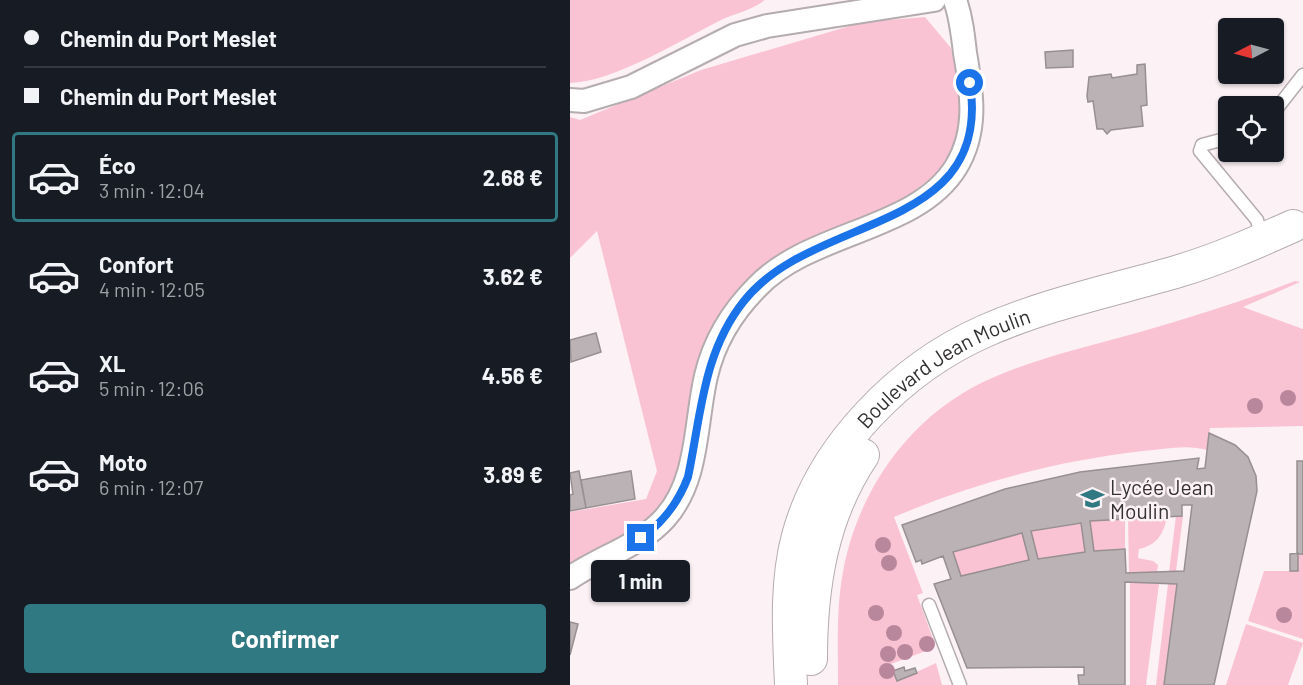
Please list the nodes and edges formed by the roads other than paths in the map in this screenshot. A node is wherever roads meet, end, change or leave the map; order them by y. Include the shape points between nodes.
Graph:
1 (934, 0) edge
2 (955, 0) edge
3 (1303, 75) edge
4 (1284, 99) edge
5 (570, 100) edge
6 (1218, 140) edge
7 (1298, 222) edge
8 (1263, 240) junction
9 (570, 578) edge
10 (929, 605) dead end
11 (791, 685) edge
12 (812, 685) edge
13 (960, 685) edge

1 - 5 street via 745,32 631,87 584,101
2 - 9 street via 973,111 968,139 956,168 922,201 808,250 758,285 733,316 712,356 688,477 674,507 641,538
3 - 4 lane
6 - 8 lane via 1202,146 1200,151 1257,220
7 - 8 main road, Boulevard Jean Moulin
7 - 12 main road, Boulevard Jean Moulin via 1266,250 1180,291 1009,342 954,368 879,431 847,479 827,525 811,618
8 - 11 main road, Boulevard Jean Moulin via 1226,256 984,331 905,381 868,415 832,462 798,536 791,574
10 - 13 lane

